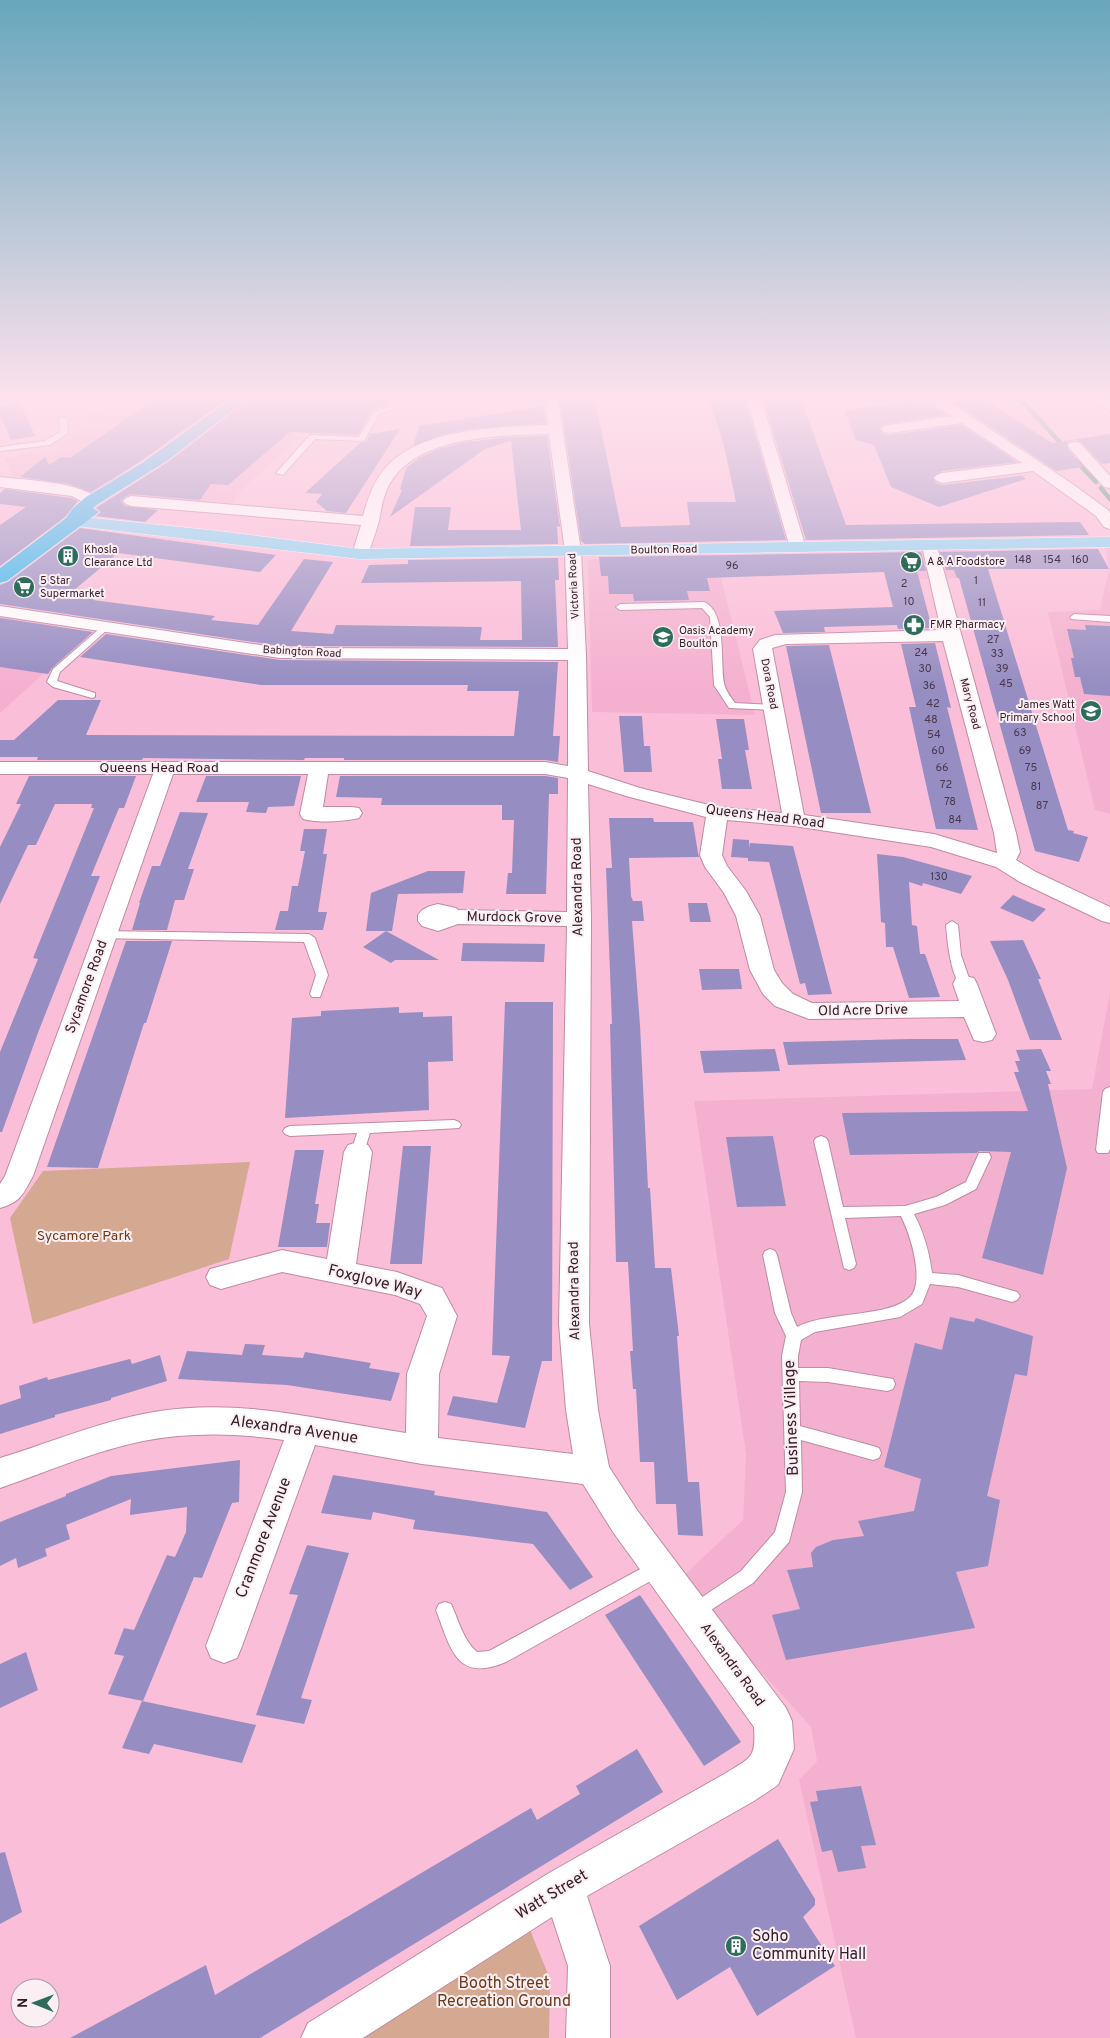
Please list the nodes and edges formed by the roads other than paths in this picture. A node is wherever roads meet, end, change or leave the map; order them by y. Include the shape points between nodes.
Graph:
1 (77, 494) edge
2 (114, 494) edge
3 (378, 494) edge
4 (565, 494) edge
5 (782, 494) edge
6 (1077, 494) edge
7 (131, 501) dead end
8 (83, 512) junction
9 (371, 521) junction
10 (1110, 538) edge
11 (930, 546) junction
12 (798, 548) junction
13 (572, 551) junction
14 (360, 554) junction
15 (0, 577) edge
16 (620, 607) dead end
17 (0, 611) edge
18 (1074, 618) dead end
19 (1110, 619) edge
20 (105, 627) junction
21 (951, 635) junction
22 (577, 655) junction
23 (92, 695) dead end
24 (774, 708) junction
25 (319, 768) junction
26 (165, 769) junction
27 (2, 773) edge
28 (577, 774) junction
29 (717, 813) junction
30 (351, 814) dead end
31 (794, 820) junction
32 (1004, 862) junction
33 (1110, 916) edge
34 (450, 917) dead end
35 (579, 919) junction
36 (952, 925) dead end
37 (103, 935) junction
38 (965, 984) joint
39 (316, 994) dead end
40 (973, 1009) junction
41 (983, 1034) dead end
42 (1110, 1092) edge
43 (454, 1125) dead end
44 (290, 1131) dead end
45 (362, 1140) junction
46 (821, 1142) dead end
47 (1103, 1150) dead end
48 (984, 1157) dead end
49 (0, 1198) edge
50 (905, 1211) junction
51 (837, 1213) junction
52 (770, 1255) dead end
53 (849, 1264) dead end
54 (340, 1272) junction
55 (221, 1277) dead end
56 (925, 1278) junction
57 (1012, 1296) dead end
58 (794, 1336) junction
59 (790, 1374) junction
60 (887, 1384) dead end
61 (304, 1430) junction
62 (792, 1431) junction
63 (422, 1449) junction
64 (873, 1453) dead end
65 (593, 1471) junction
66 (0, 1473) edge
67 (659, 1567) junction
68 (445, 1610) dead end
69 (694, 1613) junction
70 (224, 1646) dead end
71 (775, 1750) joint
72 (563, 1887) junction
73 (323, 2038) edge
74 (588, 2038) edge

1 - 8 street
2 - 8 highway
3 - 9 street
4 - 13 street, Victoria Road
5 - 12 street
6 - 10 street via 1102,513
7 - 9 street
8 - 14 main road, Boulton Road via 219,536
8 - 15 highway
9 - 14 street
10 - 11 main road, Boulton Road
11 - 12 main road, Boulton Road
11 - 21 street, Mary Road
12 - 13 main road, Boulton Road
13 - 14 main road, Boulton Road
13 - 22 street, Victoria Road
16 - 24 lane via 704,605 714,617 720,685 732,706
17 - 20 street, Babington Road
18 - 19 lane
20 - 22 street, Babington Road via 288,653
20 - 23 lane via 52,678 56,685
21 - 24 street, Dora Road via 775,640 762,650
21 - 32 street, Mary Road via 1005,833 1009,852
22 - 28 street, Victoria Road
24 - 31 street, Dora Road
25 - 26 street, Queens Head Road
25 - 28 street, Queens Head Road via 545,768
25 - 30 street via 309,821
26 - 27 street, Queens Head Road
26 - 37 street, Sycamore Road
28 - 29 street, Queens Head Road
28 - 35 street, Alexandra Road
29 - 31 street, Queens Head Road
29 - 40 street, Old Acre Drive via 711,855 748,916 762,970 772,988 784,1000 809,1011
31 - 32 street, Queens Head Road via 934,841
32 - 33 street, Queens Head Road
34 - 35 street, Murdock Grove
35 - 65 street, Alexandra Road via 574,1324 582,1410
36 - 38 lane via 955,955
37 - 39 lane via 309,938 322,975
37 - 49 street, Sycamore Road via 19,1176 10,1191
38 - 40 street
40 - 41 street
42 - 47 lane
43 - 45 lane
44 - 45 lane
45 - 54 street
46 - 51 lane
48 - 50 lane via 971,1185 940,1201
50 - 51 lane
50 - 56 lane via 922,1253
51 - 53 lane
52 - 58 lane via 783,1313
54 - 55 street, Foxglove Way via 282,1261
54 - 63 street, Foxglove Way via 397,1284 431,1296 442,1316 423,1374
56 - 57 lane via 958,1281
56 - 58 lane via 917,1300 895,1313 812,1326
58 - 59 lane, Business Village
59 - 60 lane via 828,1375
59 - 62 lane, Business Village
61 - 63 street, Alexandra Avenue
61 - 66 street, Alexandra Avenue via 226,1420 163,1424 101,1438
61 - 70 street, Cranmore Avenue
62 - 64 lane
62 - 69 lane, Business Village via 794,1492 783,1536 747,1577
63 - 65 street, Alexandra Avenue
65 - 67 street, Alexandra Road
67 - 68 lane via 509,1652 486,1661 468,1657
67 - 69 street, Alexandra Road
69 - 71 street, Alexandra Road via 773,1721
71 - 72 street, Watt Street via 764,1771 740,1788
72 - 73 street, Watt Street
72 - 74 street via 588,1966

